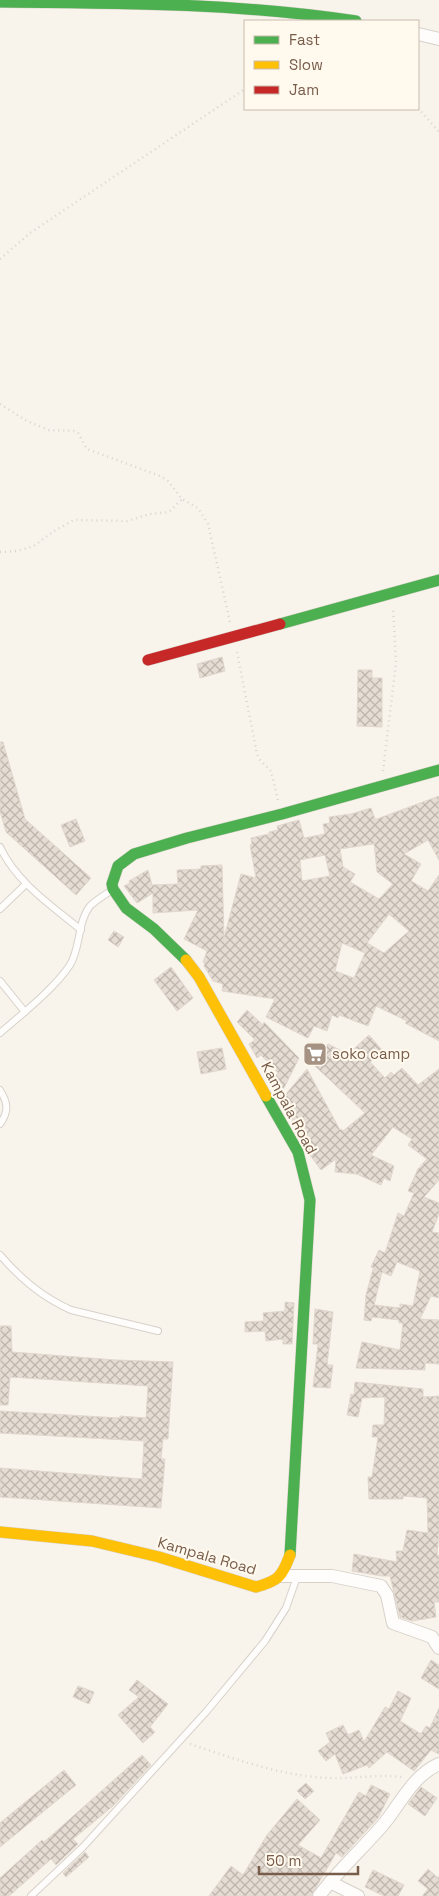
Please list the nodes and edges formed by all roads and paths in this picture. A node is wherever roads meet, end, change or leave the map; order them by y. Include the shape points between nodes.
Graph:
1 (0, 2) edge
2 (351, 20) edge
3 (419, 34) edge
4 (439, 39) edge
5 (244, 90) edge
6 (419, 109) edge
7 (439, 132) edge
8 (0, 259) edge
9 (0, 404) edge
10 (182, 499) junction
11 (0, 552) edge
12 (439, 580) edge
13 (392, 593) junction
14 (234, 637) junction
15 (148, 660) dead end
16 (439, 770) edge
17 (381, 788) junction
18 (282, 814) junction
19 (0, 847) edge
20 (26, 884) junction
21 (113, 889) junction
22 (0, 909) edge
23 (81, 930) junction
24 (0, 981) edge
25 (25, 1012) junction
26 (0, 1033) edge
27 (0, 1090) edge
28 (0, 1124) edge
29 (0, 1255) edge
30 (158, 1331) dead end
31 (0, 1532) edge
32 (282, 1576) junction
33 (297, 1577) junction
34 (439, 1648) edge
35 (181, 1740) junction
36 (439, 1764) edge
37 (416, 1779) junction
38 (330, 1882) junction
39 (31, 1896) edge
40 (319, 1896) edge
41 (358, 1896) edge

1 - 2 street via 225,3
3 - 4 street
5 - 8 path via 30,233
6 - 7 path
9 - 10 path via 49,430 78,433 88,449 168,480
10 - 11 path via 169,512 127,521 74,520 34,546
10 - 14 path via 198,508 208,524
12 - 13 street
13 - 14 street
13 - 17 path via 396,663
14 - 15 street
14 - 18 path via 257,754 272,771
16 - 17 street
17 - 18 street
18 - 21 street via 134,854 118,866
19 - 20 lane via 8,863
20 - 22 lane
20 - 23 lane
21 - 23 lane via 91,905
21 - 32 street, Kampala Road via 126,908 160,935 199,977 298,1152 305,1175 310,1200 291,1553
23 - 25 lane via 70,964
24 - 25 lane
25 - 26 lane
27 - 28 lane via 7,1104
29 - 30 lane via 41,1295 58,1304
31 - 32 street, Kampala Road via 92,1541 159,1557 256,1588
32 - 33 street
33 - 34 street via 332,1576 381,1586 387,1595 393,1623 432,1638
33 - 35 lane via 286,1608 265,1641
35 - 37 path via 283,1773 330,1778 384,1775
35 - 39 lane via 83,1847
36 - 37 street
37 - 38 street via 382,1826
38 - 40 street
38 - 41 street

